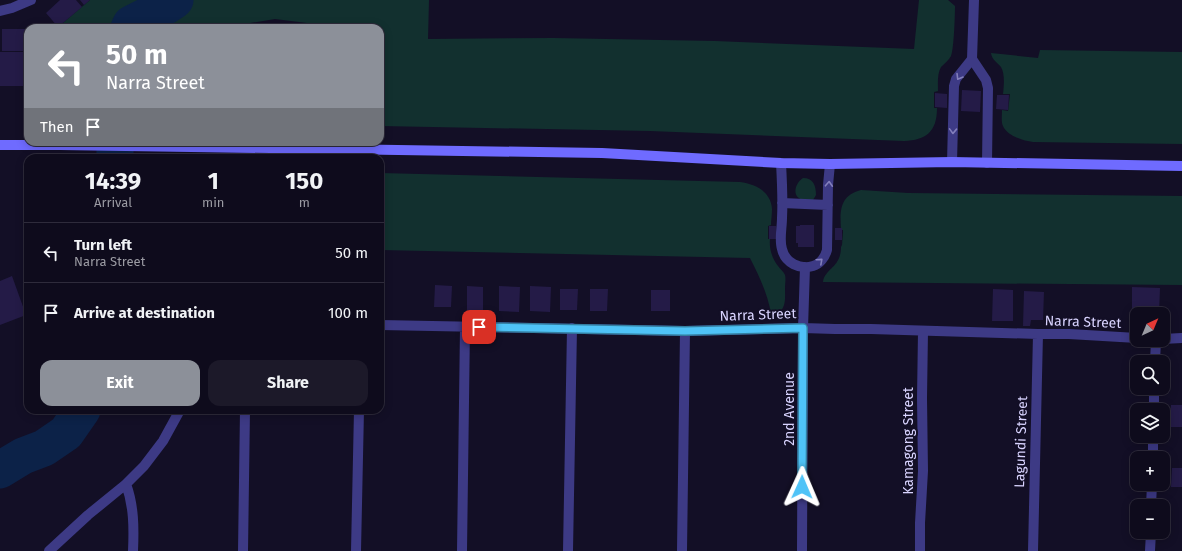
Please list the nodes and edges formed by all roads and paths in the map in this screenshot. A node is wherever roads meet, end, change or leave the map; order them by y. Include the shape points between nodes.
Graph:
1 (974, 0) edge
2 (26, 1) edge
3 (0, 11) edge
4 (972, 58) junction
5 (0, 145) edge
6 (24, 145) edge
7 (118, 146) edge
8 (952, 162) junction
9 (781, 163) junction
10 (987, 163) junction
11 (830, 164) junction
12 (1182, 166) edge
13 (782, 203) junction
14 (828, 205) junction
15 (805, 267) junction
16 (384, 325) edge
17 (465, 327) junction
18 (572, 328) junction
19 (803, 328) junction
20 (923, 330) junction
21 (685, 331) junction
22 (1038, 334) junction
23 (1130, 338) edge
24 (1182, 338) edge
25 (1170, 339) edge
26 (178, 414) edge
27 (245, 414) edge
28 (359, 414) edge
29 (126, 484) junction
30 (1151, 539) edge
31 (49, 551) edge
32 (134, 551) edge
33 (243, 551) edge
34 (356, 551) edge
35 (462, 551) edge
36 (568, 551) edge
37 (682, 551) edge
38 (802, 551) edge
39 (920, 551) edge
40 (1033, 551) edge
41 (1150, 551) edge

1 - 4 street
2 - 3 street
4 -> 8 street via 956,79 954,86
4 - 10 street via 988,88
5 - 6 street
7 - 9 street via 602,153
8 - 10 street
8 - 11 street
9 - 11 street
9 - 13 street
10 - 12 street
14 -> 11 street
13 - 14 street
13 - 15 street via 781,248 786,259
15 -> 14 street via 817,264 826,255
15 - 19 street, 2nd Avenue
16 - 17 street, Narra Street
17 - 18 street, Narra Street
17 - 35 street
18 - 21 street, Narra Street
18 - 36 street
19 - 20 street, Narra Street
19 - 21 street, Narra Street
19 - 38 street, 2nd Avenue
20 - 22 street, Narra Street
20 - 39 street, Kamagong Street
21 - 37 street
22 - 23 street, Narra Street
22 - 40 street, Lagundi Street
24 - 25 street
26 - 29 street via 153,455
27 - 33 street
28 - 34 street
29 - 31 street
29 - 32 street via 133,510
30 - 41 street

